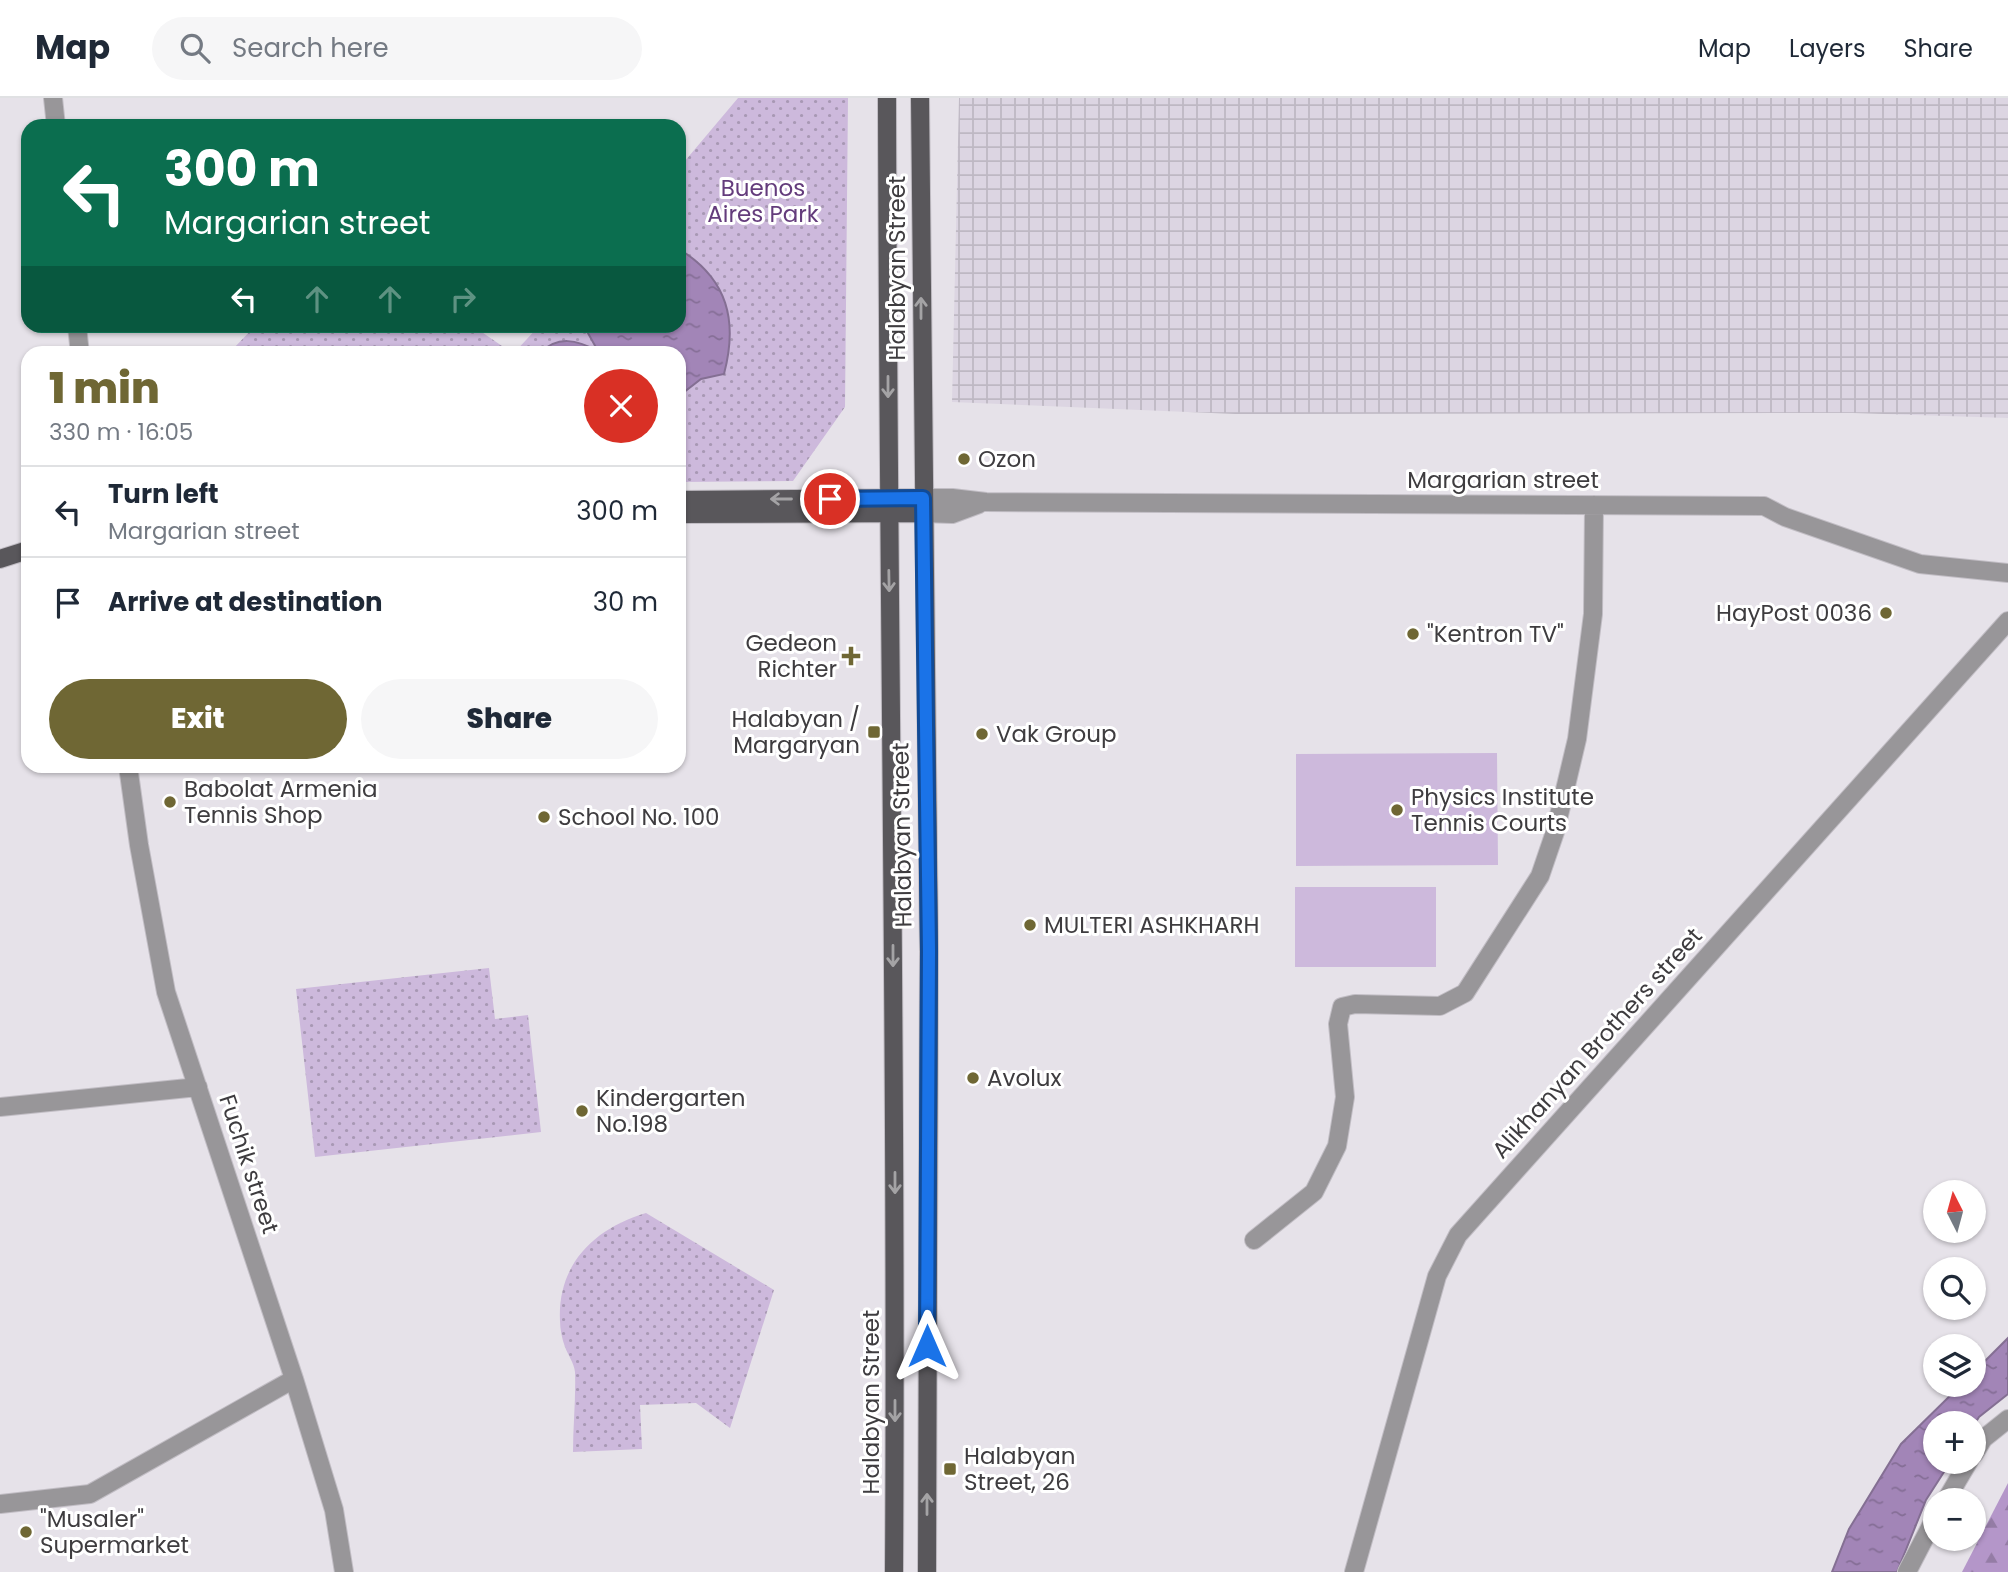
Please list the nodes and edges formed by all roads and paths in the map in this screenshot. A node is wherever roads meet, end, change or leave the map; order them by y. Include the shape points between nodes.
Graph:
1 (53, 98) edge
2 (887, 98) edge
3 (920, 98) edge
4 (55, 119) edge
5 (686, 500) edge
6 (1594, 505) junction
7 (888, 506) junction
8 (923, 506) junction
9 (686, 514) edge
10 (21, 550) edge
11 (0, 557) edge
12 (2008, 573) edge
13 (2008, 621) edge
14 (129, 773) edge
15 (198, 1087) junction
16 (0, 1107) edge
17 (1254, 1240) dead end
18 (294, 1379) junction
19 (2008, 1419) edge
20 (1986, 1437) edge
21 (0, 1504) edge
22 (1923, 1541) edge
23 (344, 1572) edge
24 (894, 1572) edge
25 (927, 1572) edge
26 (1354, 1572) edge
27 (1907, 1572) edge

1 - 4 street
2 -> 7 main road, Halabyan Street
8 -> 3 main road, Halabyan Street
7 -> 5 main road, Margarian street
6 - 8 street, Margarian street via 986,502 952,514
6 - 12 street, Margarian street via 1764,506 1920,564
6 - 17 street via 1592,614 1577,739 1540,876 1465,993 1440,1006 1342,1007 1338,1024 1345,1097 1336,1146 1314,1192
7 - 8 main road, Margarian street
7 - 9 main road, Margarian street
7 -> 24 main road, Halabyan Street
25 -> 8 main road, Halabyan Street via 929,951
10 - 11 main road
13 - 26 street, Alikhanyan Brothers street via 1458,1235 1437,1276
14 - 15 street, Fuchik street via 166,992
15 - 16 street
15 - 18 street, Fuchik street
18 - 21 street via 90,1494
18 - 23 street, Fuchik street via 334,1510
19 - 20 street
22 - 27 street

